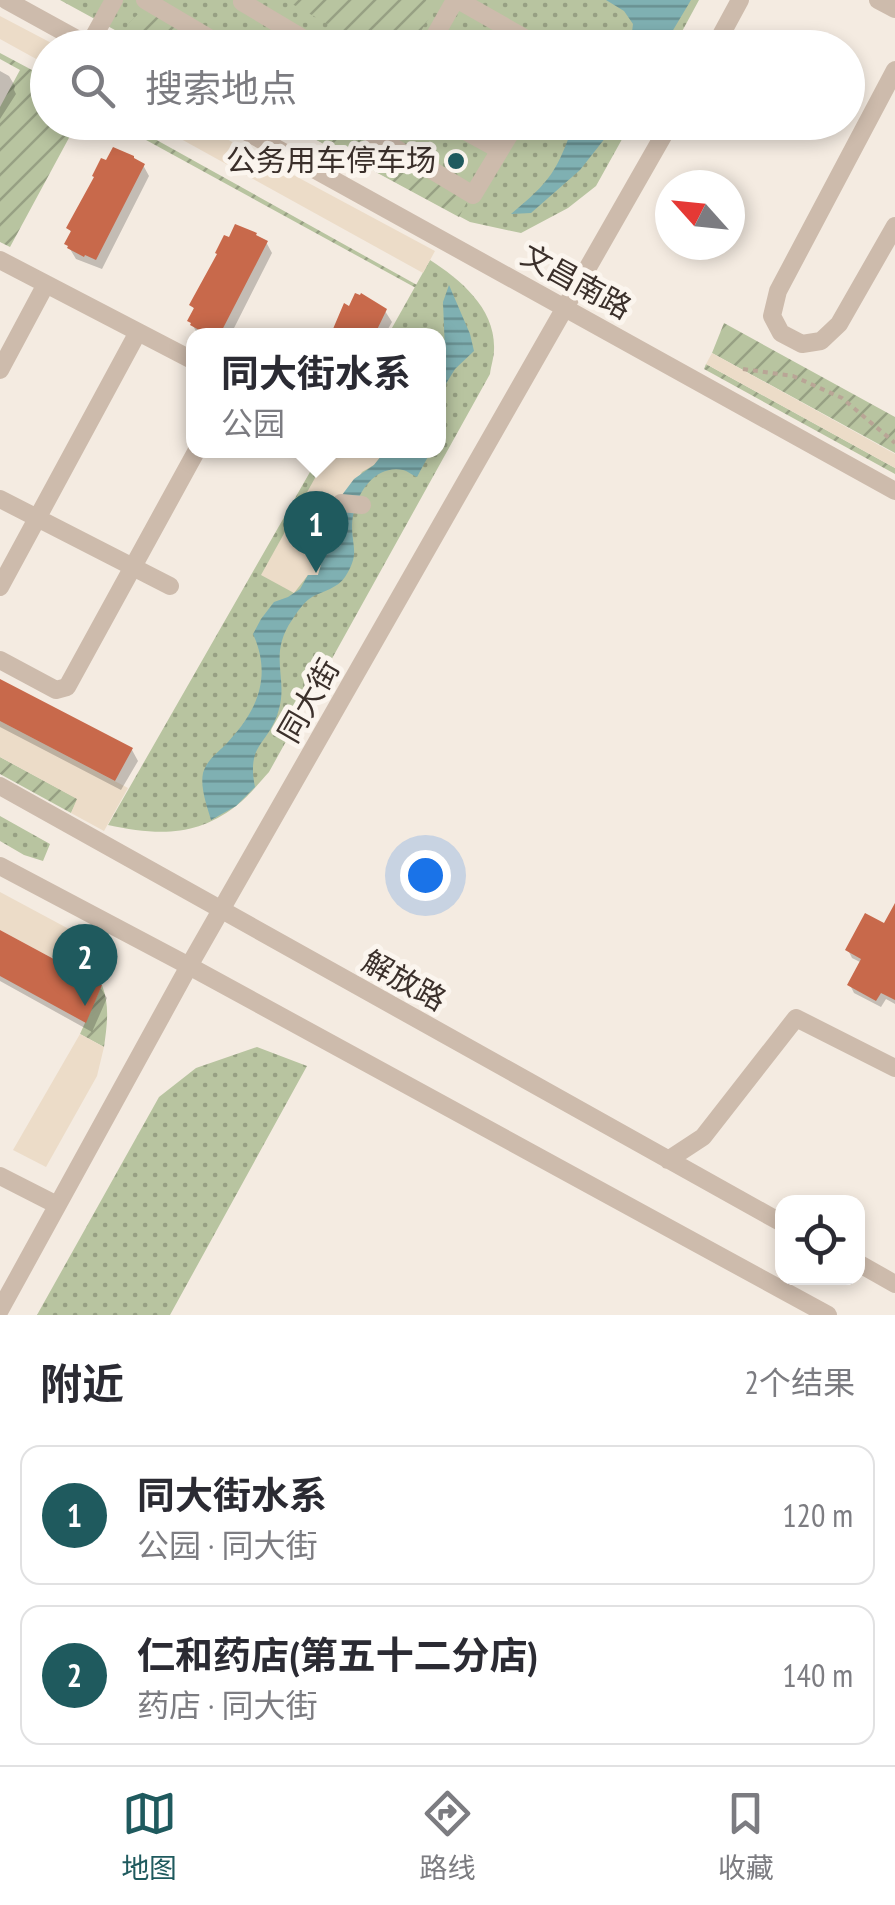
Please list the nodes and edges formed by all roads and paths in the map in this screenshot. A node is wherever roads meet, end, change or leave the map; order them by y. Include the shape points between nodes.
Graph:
1 (6, 0) edge
2 (114, 0) edge
3 (145, 0) edge
4 (457, 0) edge
5 (740, 0) edge
6 (878, 0) edge
7 (242, 2) dead end
8 (895, 9) edge
9 (61, 30) edge
10 (99, 30) edge
11 (196, 30) edge
12 (288, 30) edge
13 (439, 30) edge
14 (510, 30) edge
15 (724, 30) edge
16 (895, 70) edge
17 (865, 127) edge
18 (261, 140) edge
19 (394, 140) edge
20 (482, 140) edge
21 (506, 140) edge
22 (662, 140) edge
23 (858, 140) edge
24 (500, 150) junction
25 (895, 226) edge
26 (0, 260) edge
27 (46, 284) junction
28 (566, 309) junction
29 (138, 332) junction
30 (186, 357) edge
31 (0, 370) edge
32 (742, 370) dead end
33 (895, 443) edge
34 (194, 458) edge
35 (895, 491) edge
36 (0, 498) edge
37 (341, 504) dead end
38 (362, 505) dead end
39 (37, 517) junction
40 (133, 566) junction
41 (170, 586) dead end
42 (0, 587) edge
43 (0, 660) edge
44 (0, 786) edge
45 (0, 866) edge
46 (221, 910) junction
47 (188, 966) junction
48 (895, 1068) edge
49 (668, 1160) junction
50 (0, 1176) edge
51 (56, 1204) junction
52 (775, 1218) edge
53 (865, 1268) edge
54 (895, 1284) edge
55 (0, 1310) edge
56 (828, 1315) edge

1 - 9 street
2 - 10 street
3 - 11 street
4 - 13 street
4 - 14 street
5 - 15 street
6 - 8 street
7 - 12 street
16 - 17 street
18 - 28 street, 文昌南路
19 - 24 street via 472,195
20 - 24 street
21 - 24 street
22 - 28 street, 同大街
23 - 25 street via 778,291 772,316 781,333 802,344 830,333
26 - 27 street
27 - 29 street
27 - 31 street
28 - 35 street, 文昌南路
28 - 46 street, 同大街
29 - 30 street
29 - 39 street
32 - 33 path via 793,376 842,398
34 - 40 street
36 - 39 street
37 - 38 street
39 - 40 street
39 - 42 street
40 - 41 street
40 - 43 street via 66,687 56,690
44 - 46 street, 解放路
45 - 47 street
46 - 47 street, 同大街
46 - 49 street, 解放路
47 - 51 street, 同大街
47 - 56 street
48 - 49 street via 796,1018 703,1136
49 - 52 street, 解放路
50 - 51 street
51 - 55 street, 同大街
53 - 54 street

